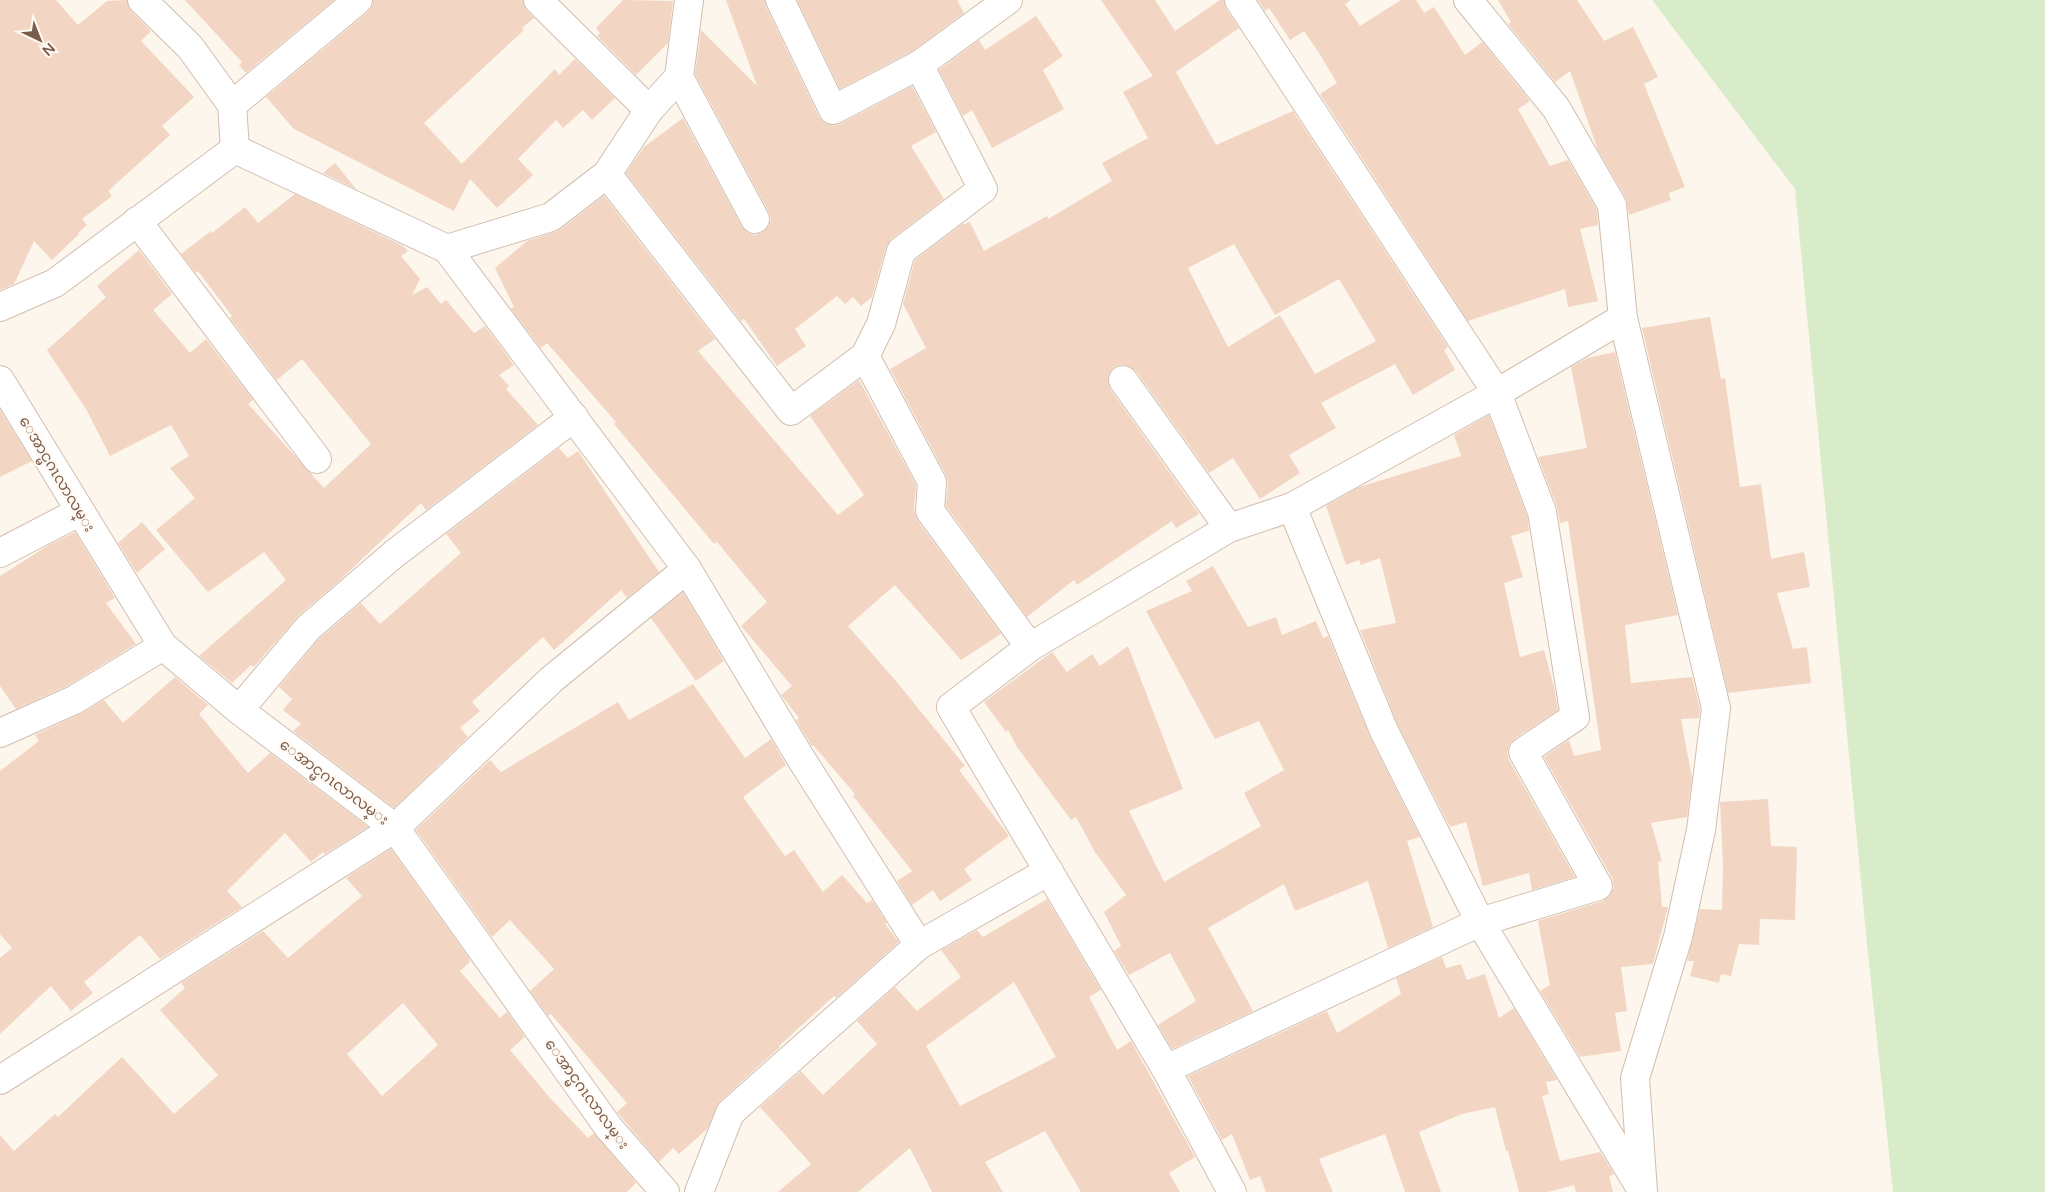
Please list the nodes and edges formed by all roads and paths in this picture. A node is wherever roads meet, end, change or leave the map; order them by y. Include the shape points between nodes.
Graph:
1 (142, 0) edge
2 (358, 0) edge
3 (538, 0) edge
4 (689, 0) edge
5 (780, 0) edge
6 (1008, 0) edge
7 (1239, 0) edge
8 (1468, 0) edge
9 (918, 65) junction
10 (679, 77) junction
11 (232, 105) junction
12 (649, 110) junction
13 (235, 150) junction
14 (607, 174) junction
15 (756, 220) dead end
16 (138, 221) junction
17 (447, 249) junction
18 (0, 307) edge
19 (1623, 318) junction
20 (865, 356) junction
21 (0, 380) edge
22 (1123, 380) dead end
23 (1497, 393) junction
24 (574, 417) junction
25 (317, 459) dead end
26 (1292, 507) junction
27 (79, 512) junction
28 (1229, 528) junction
29 (0, 552) edge
30 (687, 569) junction
31 (163, 646) junction
32 (1030, 647) junction
33 (238, 710) junction
34 (0, 733) edge
35 (395, 828) junction
36 (1049, 871) junction
37 (1480, 922) junction
38 (919, 945) junction
39 (1166, 1069) junction
40 (0, 1080) edge
41 (665, 1192) edge
42 (699, 1192) edge
43 (1232, 1192) edge
44 (1643, 1192) edge

1 - 11 street via 190,47
2 - 11 street
3 - 12 street
4 - 10 street
5 - 9 street via 833,110
6 - 9 street
7 - 23 street
8 - 19 street via 1556,108 1612,205
9 - 20 street via 983,189 901,251 881,324
10 - 12 street
10 - 15 street
11 - 13 street
12 - 14 street
13 - 16 street
13 - 17 street
14 - 17 street via 551,217
14 - 20 street via 791,411
16 - 18 street via 55,283
16 - 25 street
17 - 24 street
19 - 23 street
19 - 44 street via 1716,708 1701,830 1678,937 1635,1078
20 - 32 street via 932,482 930,511
21 - 27 street, ေအာင္မဂၤလာလမ္း
22 - 28 street
23 - 26 street
23 - 37 street via 1542,512 1575,717 1523,752 1598,886
24 - 30 street
24 - 33 street via 394,554 308,628
26 - 28 street
26 - 37 street via 1384,731
27 - 29 street
27 - 31 street, ေအာင္မဂၤလာလမ္း
28 - 32 street
30 - 35 street via 552,679
30 - 38 street via 800,757
31 - 33 street, ေအာင္မဂၤလာလမ္း
31 - 34 street via 74,700
32 - 36 street via 951,707
33 - 35 street, ေအာင္မဂၤလာလမ္း
35 - 40 street
35 - 41 street, ေအာင္မဂၤလာလမ္း via 609,1128
36 - 38 street
36 - 39 street
37 - 39 street
37 - 44 street
38 - 42 street via 730,1113
39 - 43 street

